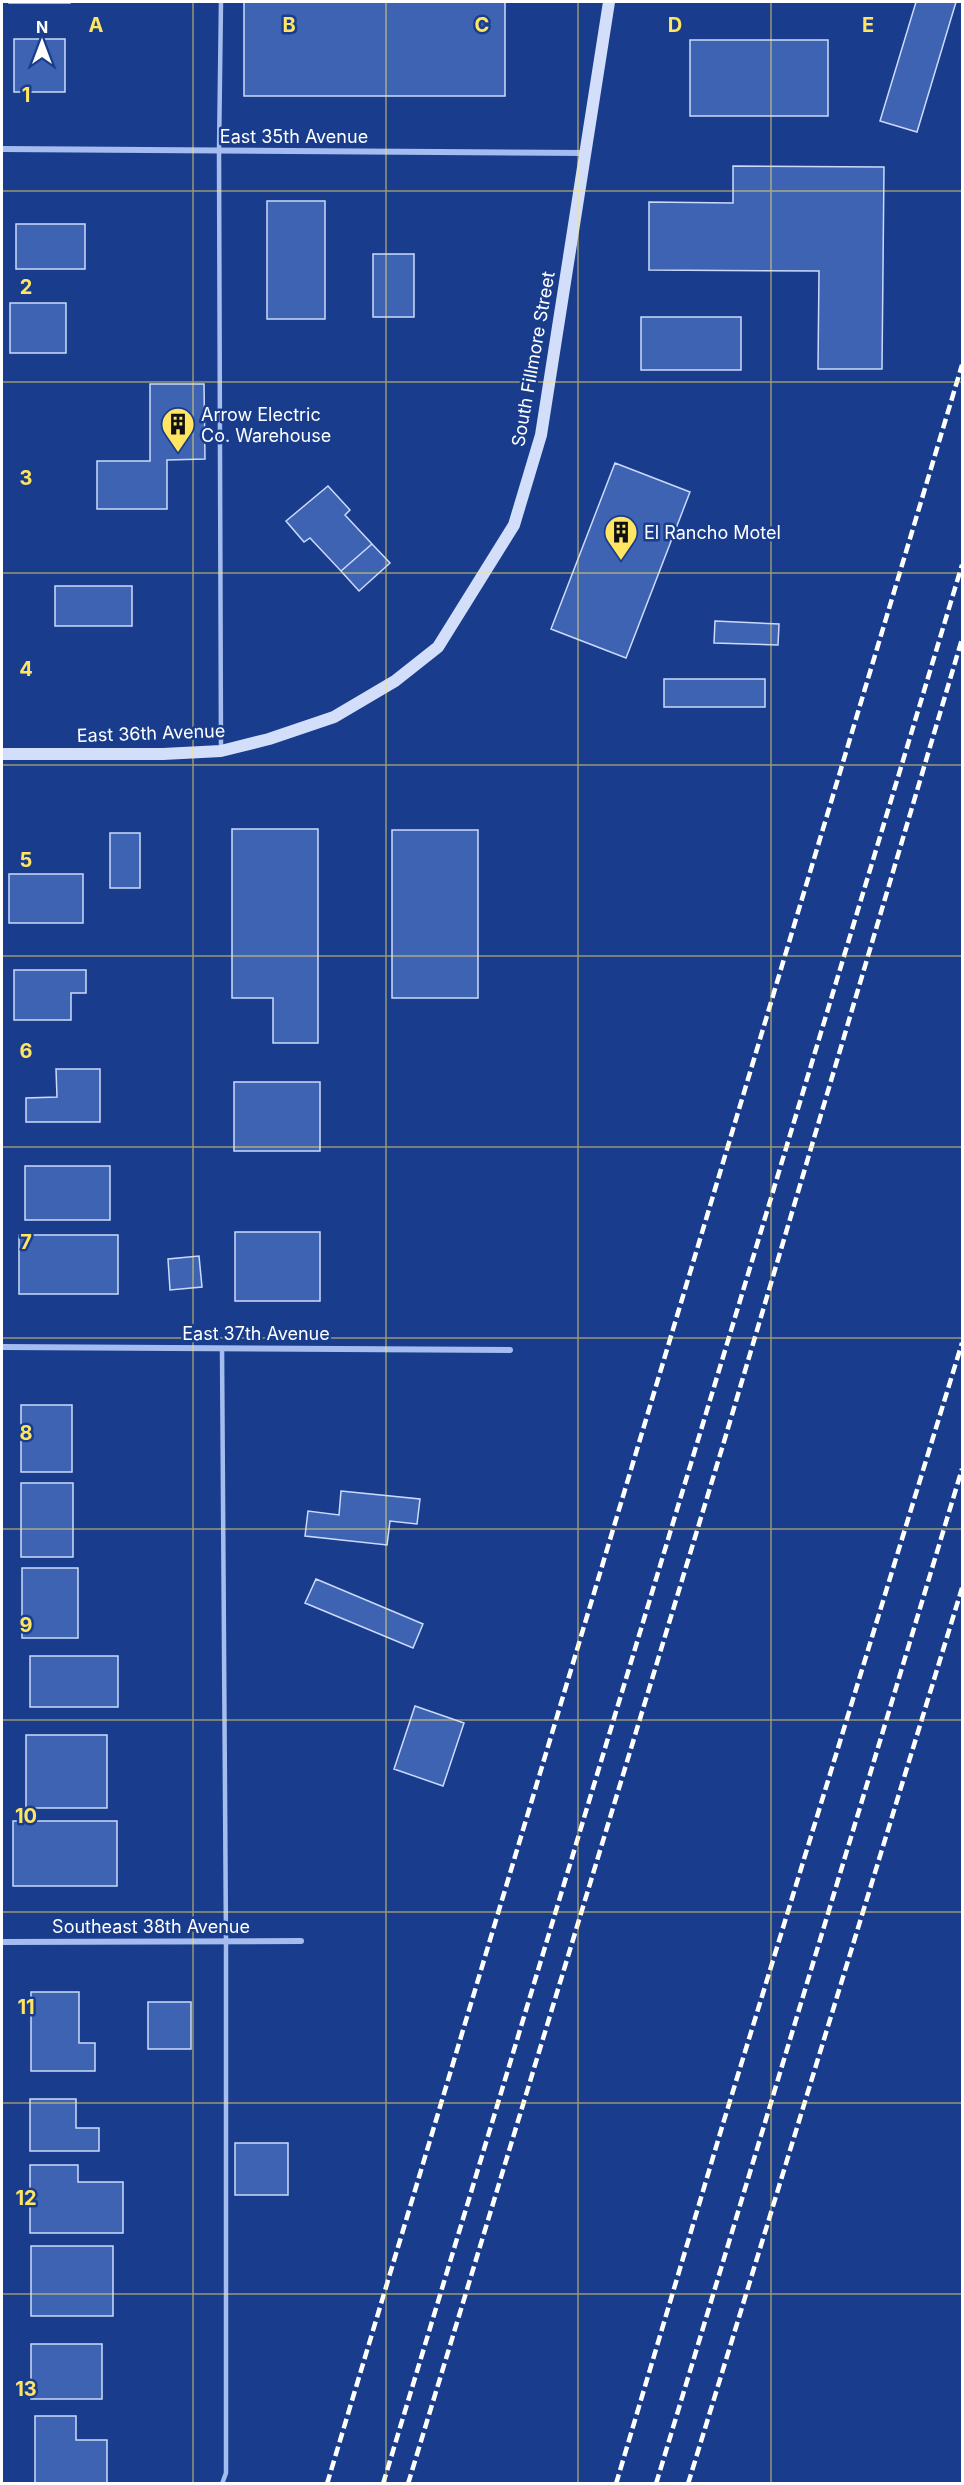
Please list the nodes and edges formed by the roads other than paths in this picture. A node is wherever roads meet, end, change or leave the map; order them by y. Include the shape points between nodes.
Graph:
1 (221, 2) edge
2 (609, 2) edge
3 (2, 149) edge
4 (219, 151) junction
5 (586, 153) junction
6 (334, 717) joint
7 (221, 751) junction
8 (2, 754) edge
9 (2, 1347) edge
10 (222, 1348) junction
11 (510, 1350) dead end
12 (226, 1941) junction
13 (301, 1941) dead end
14 (2, 1942) edge
15 (222, 2484) edge

1 - 4 lane
2 - 5 main road, South Fillmore Street
3 - 4 street, East 35th Avenue
4 - 5 street, East 35th Avenue
4 - 7 lane
5 - 6 main road, South Fillmore Street via 541,435 514,525 438,647 395,681
6 - 7 main road, East 36th Avenue
7 - 8 main road, East 36th Avenue
9 - 10 street, East 37th Avenue
10 - 11 street, East 37th Avenue
10 - 12 lane
12 - 13 street, Southeast 38th Avenue
12 - 14 street, Southeast 38th Avenue
12 - 15 lane via 226,2473

